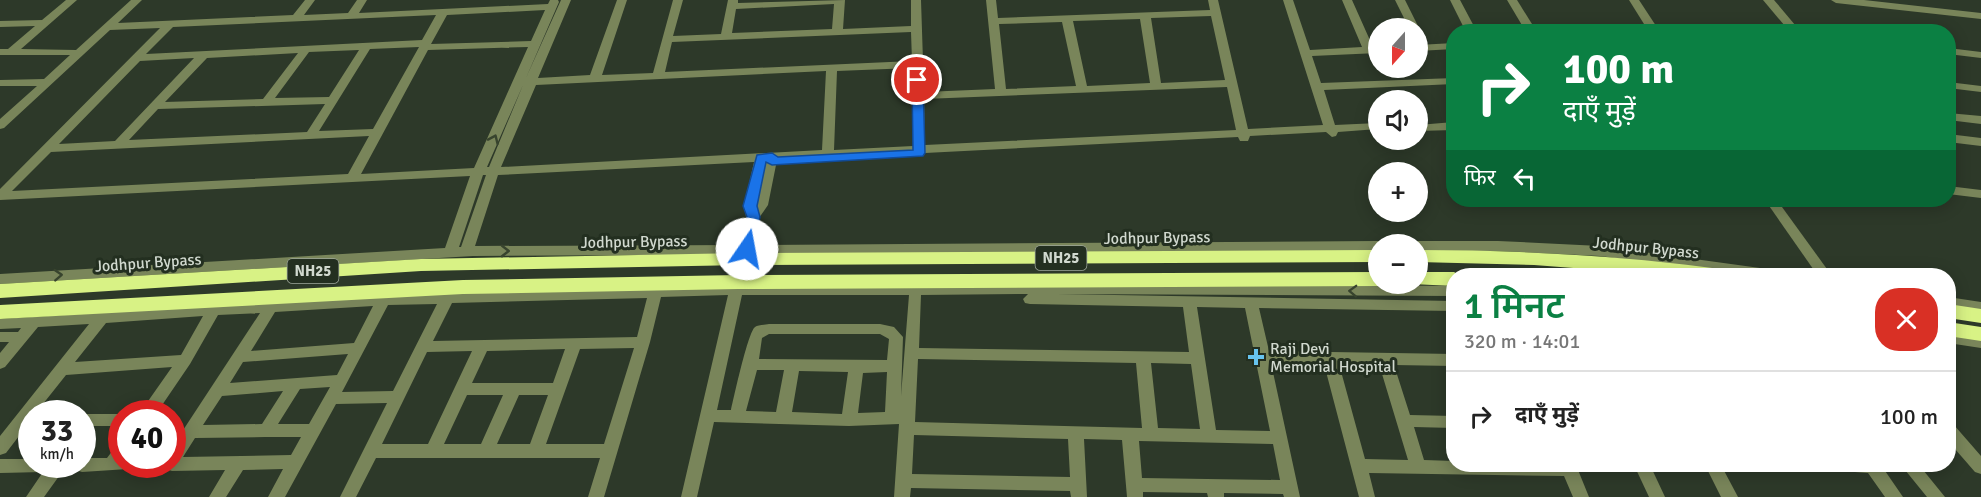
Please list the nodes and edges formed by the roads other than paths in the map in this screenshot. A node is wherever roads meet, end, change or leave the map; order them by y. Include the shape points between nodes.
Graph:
1 (72, 0) edge
2 (129, 0) edge
3 (137, 0) edge
4 (310, 0) edge
5 (362, 0) edge
6 (566, 0) edge
7 (622, 0) edge
8 (678, 0) edge
9 (916, 0) edge
10 (991, 0) edge
11 (1213, 0) edge
12 (1288, 0) edge
13 (1347, 0) edge
14 (1400, 0) edge
15 (1455, 0) edge
16 (1512, 0) edge
17 (1634, 0) edge
18 (1768, 0) edge
19 (1836, 0) edge
20 (840, 1) edge
21 (732, 3) edge
22 (553, 4) edge
23 (443, 12) junction
24 (1216, 13) junction
25 (351, 16) junction
26 (1145, 16) junction
27 (1981, 16) edge
28 (1409, 18) edge
29 (296, 19) junction
30 (1067, 19) junction
31 (994, 21) junction
32 (45, 23) junction
33 (0, 24) edge
34 (170, 24) junction
35 (1468, 24) edge
36 (1527, 24) edge
37 (1650, 24) edge
38 (1789, 24) edge
39 (106, 27) junction
40 (916, 29) junction
41 (837, 32) junction
42 (726, 36) junction
43 (667, 39) junction
44 (1368, 39) edge
45 (536, 44) junction
46 (425, 45) junction
47 (367, 46) junction
48 (1446, 46) edge
49 (1428, 48) edge
50 (306, 49) junction
51 (1368, 50) edge
52 (6, 52) edge
53 (73, 52) junction
54 (1956, 52) edge
55 (1305, 53) junction
56 (203, 55) junction
57 (1981, 55) edge
58 (137, 58) junction
59 (917, 64) junction
60 (832, 68) junction
61 (657, 75) junction
62 (595, 78) junction
63 (1446, 81) edge
64 (42, 82) junction
65 (525, 82) junction
66 (1232, 82) junction
67 (0, 83) edge
68 (1156, 86) junction
69 (1956, 86) edge
70 (1317, 87) junction
71 (1082, 89) junction
72 (1981, 89) edge
73 (1001, 93) junction
74 (918, 96) junction
75 (333, 100) junction
76 (267, 102) junction
77 (155, 106) junction
78 (0, 117) edge
79 (1956, 117) edge
80 (1981, 120) edge
81 (1446, 124) edge
82 (0, 125) edge
83 (1428, 125) edge
84 (1368, 128) edge
85 (1331, 130) junction
86 (377, 132) junction
87 (310, 135) junction
88 (1244, 135) junction
89 (1956, 139) edge
90 (1981, 142) edge
91 (118, 145) junction
92 (48, 148) junction
93 (919, 151) junction
94 (828, 154) junction
95 (766, 159) junction
96 (486, 172) junction
97 (352, 178) junction
98 (1956, 191) edge
99 (1981, 194) edge
100 (0, 197) edge
101 (1776, 207) edge
102 (1368, 246) edge
103 (1428, 246) edge
104 (747, 249) junction
105 (466, 252) junction
106 (450, 253) junction
107 (1368, 256) edge
108 (1428, 256) edge
109 (1676, 268) edge
110 (1723, 268) edge
111 (1819, 268) edge
112 (0, 279) edge
113 (1368, 279) edge
114 (1428, 279) edge
115 (1446, 279) edge
116 (0, 291) edge
117 (1446, 291) edge
118 (735, 292) junction
119 (656, 293) junction
120 (915, 297) junction
121 (447, 298) junction
122 (383, 300) junction
123 (1189, 301) junction
124 (1251, 302) junction
125 (1956, 303) edge
126 (1446, 306) edge
127 (271, 307) junction
128 (1981, 307) edge
129 (215, 309) junction
130 (1956, 311) edge
131 (0, 312) edge
132 (1981, 316) edge
133 (102, 317) junction
134 (33, 322) junction
135 (0, 324) edge
136 (1956, 330) edge
137 (1981, 334) edge
138 (0, 337) edge
139 (23, 337) junction
140 (1956, 338) edge
141 (575, 342) junction
142 (643, 342) junction
143 (1981, 343) edge
144 (482, 345) junction
145 (425, 346) junction
146 (359, 348) junction
147 (912, 353) junction
148 (241, 357) junction
149 (1143, 357) junction
150 (1263, 357) junction
151 (1197, 358) junction
152 (1330, 358) junction
153 (1385, 359) junction
154 (185, 360) junction
155 (1446, 360) edge
156 (0, 363) edge
157 (751, 364) junction
158 (793, 365) junction
159 (893, 366) junction
160 (856, 367) junction
161 (63, 369) junction
162 (341, 380) junction
163 (295, 384) junction
164 (514, 388) junction
165 (463, 389) junction
166 (559, 389) junction
167 (220, 390) junction
168 (399, 396) junction
169 (331, 398) junction
170 (41, 400) edge
171 (157, 400) edge
172 (708, 416) junction
173 (737, 416) junction
174 (783, 417) junction
175 (849, 420) junction
176 (1404, 421) junction
177 (902, 422) junction
178 (1446, 422) edge
179 (18, 429) edge
180 (313, 430) junction
181 (266, 431) junction
182 (192, 432) junction
183 (1076, 432) junction
184 (1130, 434) junction
185 (1151, 434) junction
186 (1209, 436) junction
187 (1956, 437) edge
188 (1279, 438) junction
189 (186, 441) edge
190 (0, 448) edge
191 (433, 451) junction
192 (486, 451) junction
193 (610, 451) junction
194 (372, 452) junction
195 (536, 452) junction
196 (1979, 461) edge
197 (186, 462) edge
198 (295, 462) junction
199 (238, 463) junction
200 (0, 466) edge
201 (18, 466) edge
202 (1359, 466) junction
203 (1418, 467) junction
204 (1446, 467) edge
205 (1570, 472) edge
206 (1645, 472) edge
207 (1717, 472) edge
208 (1876, 472) edge
209 (1915, 472) edge
210 (49, 478) edge
211 (902, 489) edge
212 (987, 490) edge
213 (1078, 490) edge
214 (1135, 491) edge
215 (1215, 491) edge
216 (1291, 492) edge
217 (34, 497) edge
218 (217, 497) edge
219 (276, 497) edge
220 (348, 497) edge
221 (596, 497) edge
222 (689, 497) edge
223 (1367, 497) edge
224 (1581, 497) edge
225 (1657, 497) edge
226 (1730, 497) edge
227 (1895, 497) edge
228 (1937, 497) edge

1 - 32 street
2 - 53 street
3 - 39 street
4 - 29 street
5 - 25 street
6 - 65 street
7 - 62 street
8 - 43 street
9 - 40 street
10 - 31 street
11 - 24 street
12 - 55 street
13 - 44 street
14 - 28 street
15 - 35 street
16 - 36 street
17 - 37 street
18 - 38 street
19 - 27 street
20 - 21 street
20 - 41 street
21 - 42 street
22 - 23 street
22 - 45 street
23 - 25 street
23 - 46 street
24 - 26 street
24 - 66 street
25 - 29 street
26 - 30 street
26 - 68 street
29 - 34 street
30 - 31 street
30 - 71 street
31 - 73 street
32 - 33 street
32 - 52 street
34 - 39 street
34 - 58 street
39 - 64 street
40 - 41 street
40 - 59 street
41 - 42 street
42 - 43 street
43 - 61 street
45 - 46 street
45 - 65 street
46 - 47 street
46 - 86 street
47 - 50 street
47 - 75 street
48 - 49 street
50 - 56 street
50 - 76 street
51 - 55 street
52 - 53 street
53 - 64 street
54 - 57 street
55 - 70 street
56 - 58 street
56 - 77 street
58 - 92 street
59 - 60 street
59 - 74 street
60 - 61 street
60 - 94 street
61 - 62 street
62 - 65 street
63 - 70 street
64 - 67 street
64 - 78 street
64 - 82 street
65 - 96 street
66 - 68 street
66 - 88 street
68 - 71 street
69 - 72 street
70 - 85 street
71 - 73 street
73 - 74 street
74 - 93 street
75 - 76 street
75 - 87 street
76 - 77 street
77 - 91 street
79 - 80 street
81 - 83 street
84 - 85 street
85 - 88 street
86 - 87 street
86 - 97 street
87 - 91 street
88 - 93 street
89 - 90 street
91 - 92 street
92 - 100 street
93 - 94 street
93 - 95 street
94 - 95 street
95 - 96 street
95 - 104 street via 762,205 753,217
96 - 97 street
96 - 100 street
96 - 105 street
96 - 106 street
97 - 100 street
98 - 99 street
101 - 111 street
102 - 104 street
103 - 110 street via 1600,251
105 -> 104 street
105 - 106 street
112 -> 106 street
107 - 116 highway, Jodhpur Bypass / NH25 via 626,260 381,266
108 - 109 highway, Jodhpur Bypass via 1512,256
113 - 131 highway via 621,284 399,290
114 - 115 highway
117 -> 118 street
118 - 119 street
118 - 120 street
118 - 172 street
119 - 121 street
119 - 142 street
120 - 123 street
120 - 147 street
121 - 122 street
121 - 145 street
122 - 127 street
122 - 146 street
123 - 124 street
123 - 151 street
124 - 126 street
124 - 150 street
125 - 128 street
127 - 129 street
127 - 148 street
129 - 133 street
129 - 154 street
130 - 132 highway
133 - 134 street
133 - 161 street
134 - 135 street
134 - 139 street
136 - 137 highway
138 - 139 street
139 - 156 street
140 - 143 street
141 - 142 street
141 - 144 street
141 - 166 street
142 - 193 street
144 - 145 street
144 - 165 street
145 - 168 street
146 - 148 street
146 - 162 street
147 - 149 street
147 - 177 street
148 - 167 street
149 - 151 street
149 - 185 street
150 - 152 street
150 - 188 street
151 - 186 street
152 - 153 street
152 - 202 street
153 - 155 street
153 - 176 street
154 - 161 street
154 - 171 street
157 - 158 street
157 - 159 street via 755,337 760,331 880,329 896,337
157 - 173 street
158 - 160 street
158 - 174 street
159 - 160 street
159 - 177 street
160 - 175 street
161 - 170 street
162 - 163 street
162 - 169 street
163 - 167 street
163 - 181 street
164 - 165 street
164 - 166 street
164 - 192 street
165 - 191 street
166 - 195 street
167 - 182 street
168 - 169 street
168 - 194 street
169 - 180 street
172 - 173 street
172 - 222 street
173 - 174 street
174 - 175 street
175 - 177 street
176 - 178 street
176 - 203 street
177 - 183 street
177 - 211 street
179 - 190 street
180 - 181 street
180 - 198 street
181 - 182 street
182 - 189 street
183 - 184 street
183 - 213 street
184 - 185 street
184 - 214 street
185 - 186 street
186 - 188 street
187 - 196 street
188 - 216 street
191 - 192 street
191 - 194 street
192 - 195 street
193 - 195 street
193 - 221 street
194 - 220 street
197 - 199 street
198 - 199 street
198 - 219 street
199 - 218 street
200 - 201 street
202 - 203 street
202 - 223 street
203 - 204 street
205 - 224 street
206 - 225 street
207 - 226 street
208 - 227 street
209 - 228 street
210 - 217 street
211 - 212 street
212 - 213 street
214 - 215 street
215 - 216 street

